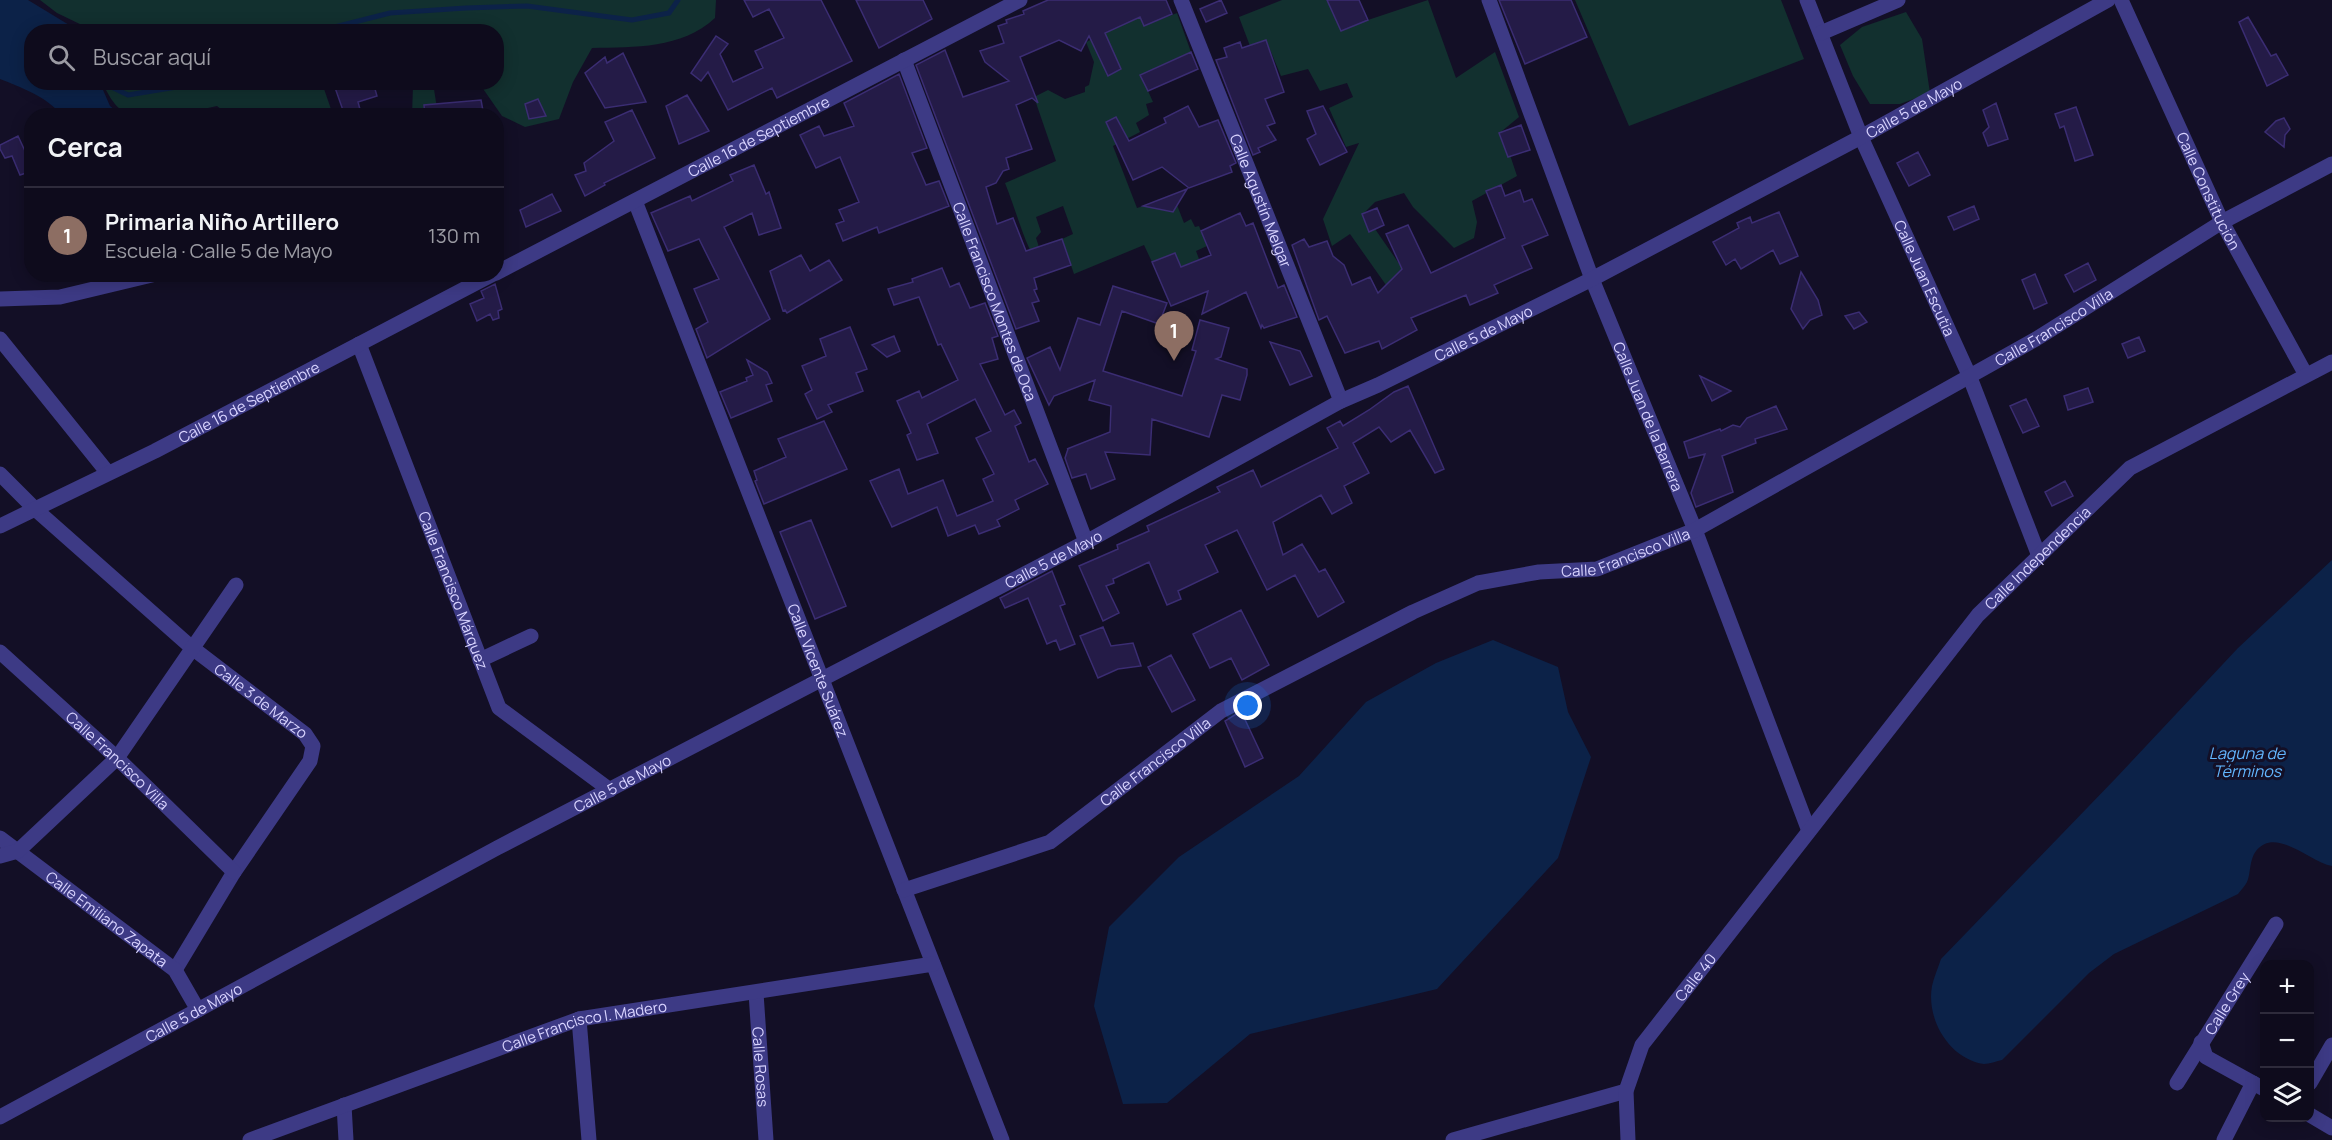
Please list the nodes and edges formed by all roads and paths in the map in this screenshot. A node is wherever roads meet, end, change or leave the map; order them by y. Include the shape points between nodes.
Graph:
1 (1020, 0) edge
2 (1181, 0) edge
3 (1489, 0) edge
4 (1808, 0) edge
5 (1898, 0) edge
6 (2108, 0) edge
7 (2121, 0) edge
8 (1821, 33) junction
9 (904, 60) junction
10 (1861, 137) junction
11 (2332, 164) edge
12 (635, 201) junction
13 (2222, 222) junction
14 (504, 267) edge
15 (1592, 279) junction
16 (123, 282) edge
17 (476, 282) edge
18 (0, 299) edge
19 (0, 339) edge
20 (359, 344) junction
21 (2332, 362) edge
22 (1969, 375) junction
23 (2306, 375) junction
24 (1341, 401) junction
25 (108, 473) junction
26 (0, 474) edge
27 (35, 509) junction
28 (0, 526) edge
29 (1695, 530) junction
30 (1086, 542) junction
31 (2039, 556) junction
32 (236, 585) dead end
33 (531, 636) dead end
34 (192, 647) junction
35 (0, 652) edge
36 (480, 660) junction
37 (822, 680) junction
38 (117, 758) junction
39 (610, 790) junction
40 (1809, 831) junction
41 (0, 838) edge
42 (18, 850) junction
43 (0, 856) edge
44 (234, 872) junction
45 (904, 890) junction
46 (2276, 924) dead end
47 (933, 964) junction
48 (175, 970) junction
49 (756, 993) junction
50 (198, 1010) junction
51 (579, 1019) junction
52 (2201, 1042) junction
53 (2332, 1045) edge
54 (2314, 1076) edge
55 (2177, 1083) dead end
56 (2259, 1086) edge
57 (1626, 1091) junction
58 (344, 1105) junction
59 (0, 1117) edge
60 (2314, 1117) edge
61 (2332, 1128) edge
62 (250, 1140) edge
63 (346, 1140) edge
64 (589, 1140) edge
65 (766, 1140) edge
66 (1000, 1140) edge
67 (1453, 1140) edge
68 (1628, 1140) edge
69 (2224, 1140) edge

1 - 9 street, Calle 16 de Septiembre
2 - 24 street, Calle Agustín Melgar
3 - 15 street, Calle Juan de la Barrera
4 - 8 street, Calle Juan Escutia
5 - 8 street
6 - 10 street, Calle 5 de Mayo
7 - 13 street, Calle Constitución
8 - 10 street, Calle Juan Escutia
9 - 12 street, Calle 16 de Septiembre
9 - 30 street, Calle Francisco Montes de Oca
10 - 15 street, Calle 5 de Mayo
10 - 22 street, Calle Juan Escutia
11 - 13 street, Calle Francisco Villa
12 - 14 street, Calle 16 de Septiembre
12 - 37 street, Calle Vicente Suárez
13 - 22 street, Calle Francisco Villa via 2036,339
13 - 23 street, Calle Constitución
15 - 24 street, Calle 5 de Mayo
15 - 29 street, Calle Juan de la Barrera
16 - 18 street via 60,297
17 - 20 street, Calle 16 de Septiembre
19 - 25 street
20 - 25 street, Calle 16 de Septiembre
20 - 36 street, Calle Francisco Márquez
21 - 23 street, Calle Independencia
22 - 29 street, Calle Francisco Villa
22 - 31 street, Calle Juan Escutia
23 - 31 street, Calle Independencia via 2130,468
24 - 30 street, Calle 5 de Mayo
25 - 27 street, Calle 16 de Septiembre
26 - 27 street, Calle 3 de Marzo
27 - 28 street, Calle 16 de Septiembre
27 - 34 street, Calle 3 de Marzo
29 - 40 street, Calle Juan de la Barrera
29 - 45 street, Calle Francisco Villa via 1597,569 1539,572 1478,583 1221,711 1050,842
30 - 37 street, Calle 5 de Mayo
31 - 40 street, Calle Independencia via 1978,615
32 - 34 street
33 - 36 street
34 - 38 street
34 - 44 street, Calle 3 de Marzo via 305,734 313,746 310,761
35 - 38 street, Calle Francisco Villa
36 - 39 street, Calle Francisco Márquez via 499,708
37 - 39 street, Calle 5 de Mayo
37 - 45 street, Calle Vicente Suárez
38 - 42 street
38 - 44 street, Calle Francisco Villa
39 - 50 street, Calle 5 de Mayo
40 - 57 street, Calle 40 via 1642,1044
41 - 42 street, Calle Emiliano Zapata
42 - 43 street
42 - 48 street, Calle Emiliano Zapata
44 - 48 street, Calle 3 de Marzo
45 - 47 street, Calle Vicente Suárez
46 - 52 street, Calle Grey
47 - 49 street, Calle Francisco I. Madero
47 - 66 street, Calle Vicente Suárez
48 - 50 street, Calle Emiliano Zapata
49 - 51 street, Calle Francisco I. Madero
49 - 65 street, Calle Rosas
50 - 59 street, Calle 5 de Mayo
51 - 58 street, Calle Francisco I. Madero
51 - 64 street
52 - 55 street, Calle Grey
52 - 56 street via 2206,1057
53 - 54 street
56 - 69 street
57 - 67 street
57 - 68 street, Calle 40
58 - 62 street, Calle Francisco I. Madero
58 - 63 street
60 - 61 street

